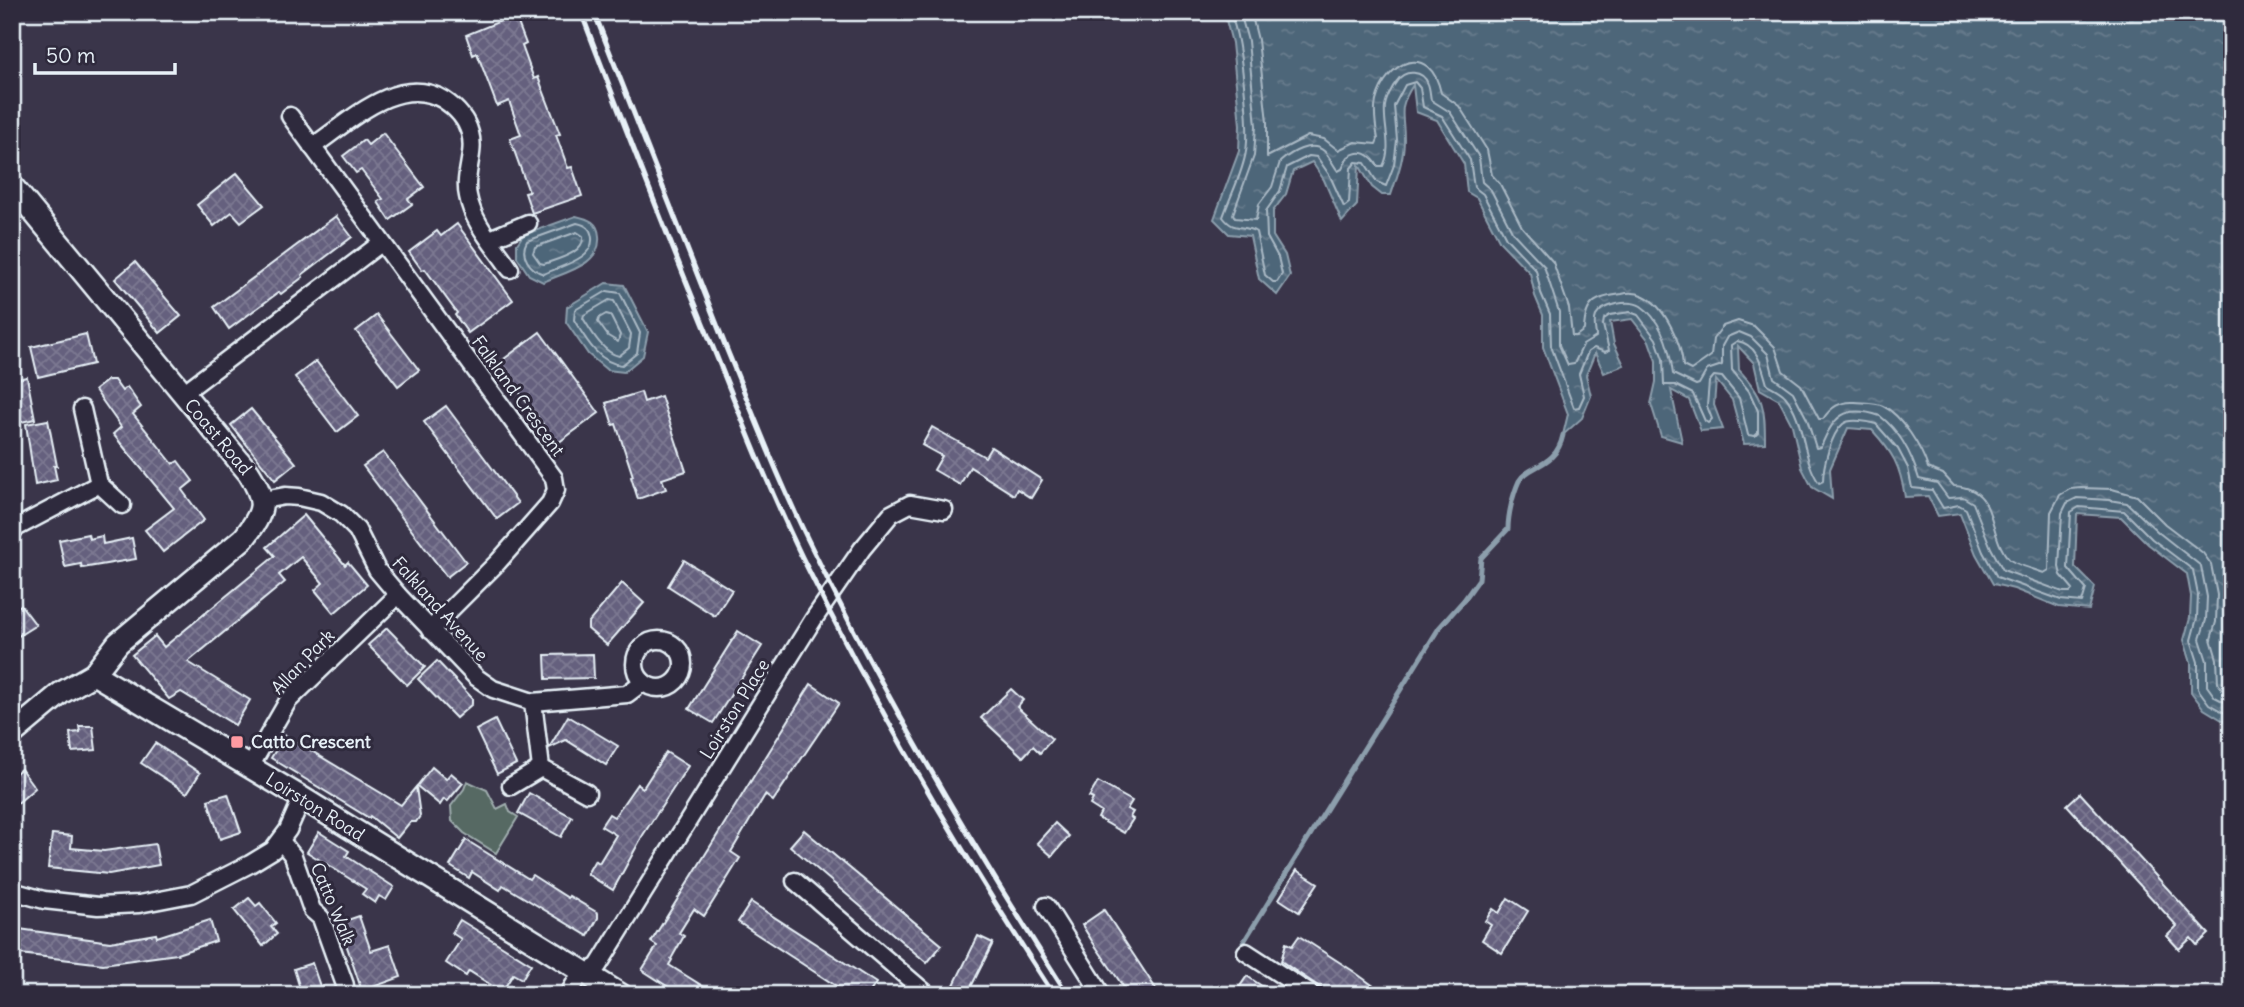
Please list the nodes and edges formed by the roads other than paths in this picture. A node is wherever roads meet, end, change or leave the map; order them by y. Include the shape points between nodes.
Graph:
1 (290, 116) dead end
2 (312, 147) junction
3 (12, 186) edge
4 (528, 223) dead end
5 (490, 240) junction
6 (381, 243) junction
7 (510, 269) dead end
8 (182, 394) junction
9 (82, 409) dead end
10 (99, 484) junction
11 (263, 500) junction
12 (122, 505) dead end
13 (944, 510) dead end
14 (12, 530) edge
15 (398, 595) junction
16 (430, 630) junction
17 (94, 674) junction
18 (643, 682) dead end
19 (533, 702) junction
20 (12, 734) edge
21 (250, 767) junction
22 (541, 768) junction
23 (511, 786) dead end
24 (587, 793) dead end
25 (302, 798) junction
26 (281, 841) junction
27 (795, 881) dead end
28 (12, 891) edge
29 (1046, 906) dead end
30 (1246, 952) dead end
31 (585, 972) junction
32 (345, 985) dead end
33 (568, 995) edge
34 (621, 995) edge
35 (928, 995) edge
36 (1102, 995) edge
37 (1312, 995) edge

1 - 2 street, Falkland Crescent
2 - 5 street via 386,98 404,92 438,97 464,118 470,132 473,150 467,196 476,221
2 - 6 street, Falkland Crescent
3 - 8 street, Coast Road
4 - 5 street
5 - 7 street
6 - 8 street
6 - 16 street, Falkland Crescent via 547,466 556,490 498,562
8 - 11 street, Coast Road via 249,473
9 - 10 street
10 - 12 street
10 - 14 street
11 - 15 street, Falkland Avenue via 299,497 321,502 341,514 357,530 377,570
11 - 17 street via 244,538 118,643
13 - 31 street, Loirston Place via 910,505 891,514 862,549 598,966
15 - 16 street, Falkland Avenue
15 - 21 street, Allan Park via 288,701
16 - 19 street, Falkland Avenue via 493,689
17 - 20 street via 61,693
17 - 21 street, Loirston Road
18 - 19 street, Falkland Avenue via 627,694
19 - 22 street
21 - 25 street, Loirston Road
22 - 23 street
22 - 24 street
25 - 26 street
25 - 31 street, Loirston Road
26 - 28 street via 263,857 191,894 139,904 44,901
26 - 32 street, Catto Walk via 292,856 312,910 321,919
27 - 35 street
29 - 36 street
30 - 37 street
31 - 33 street, Loirston Place
31 - 34 street, Loirston Road

